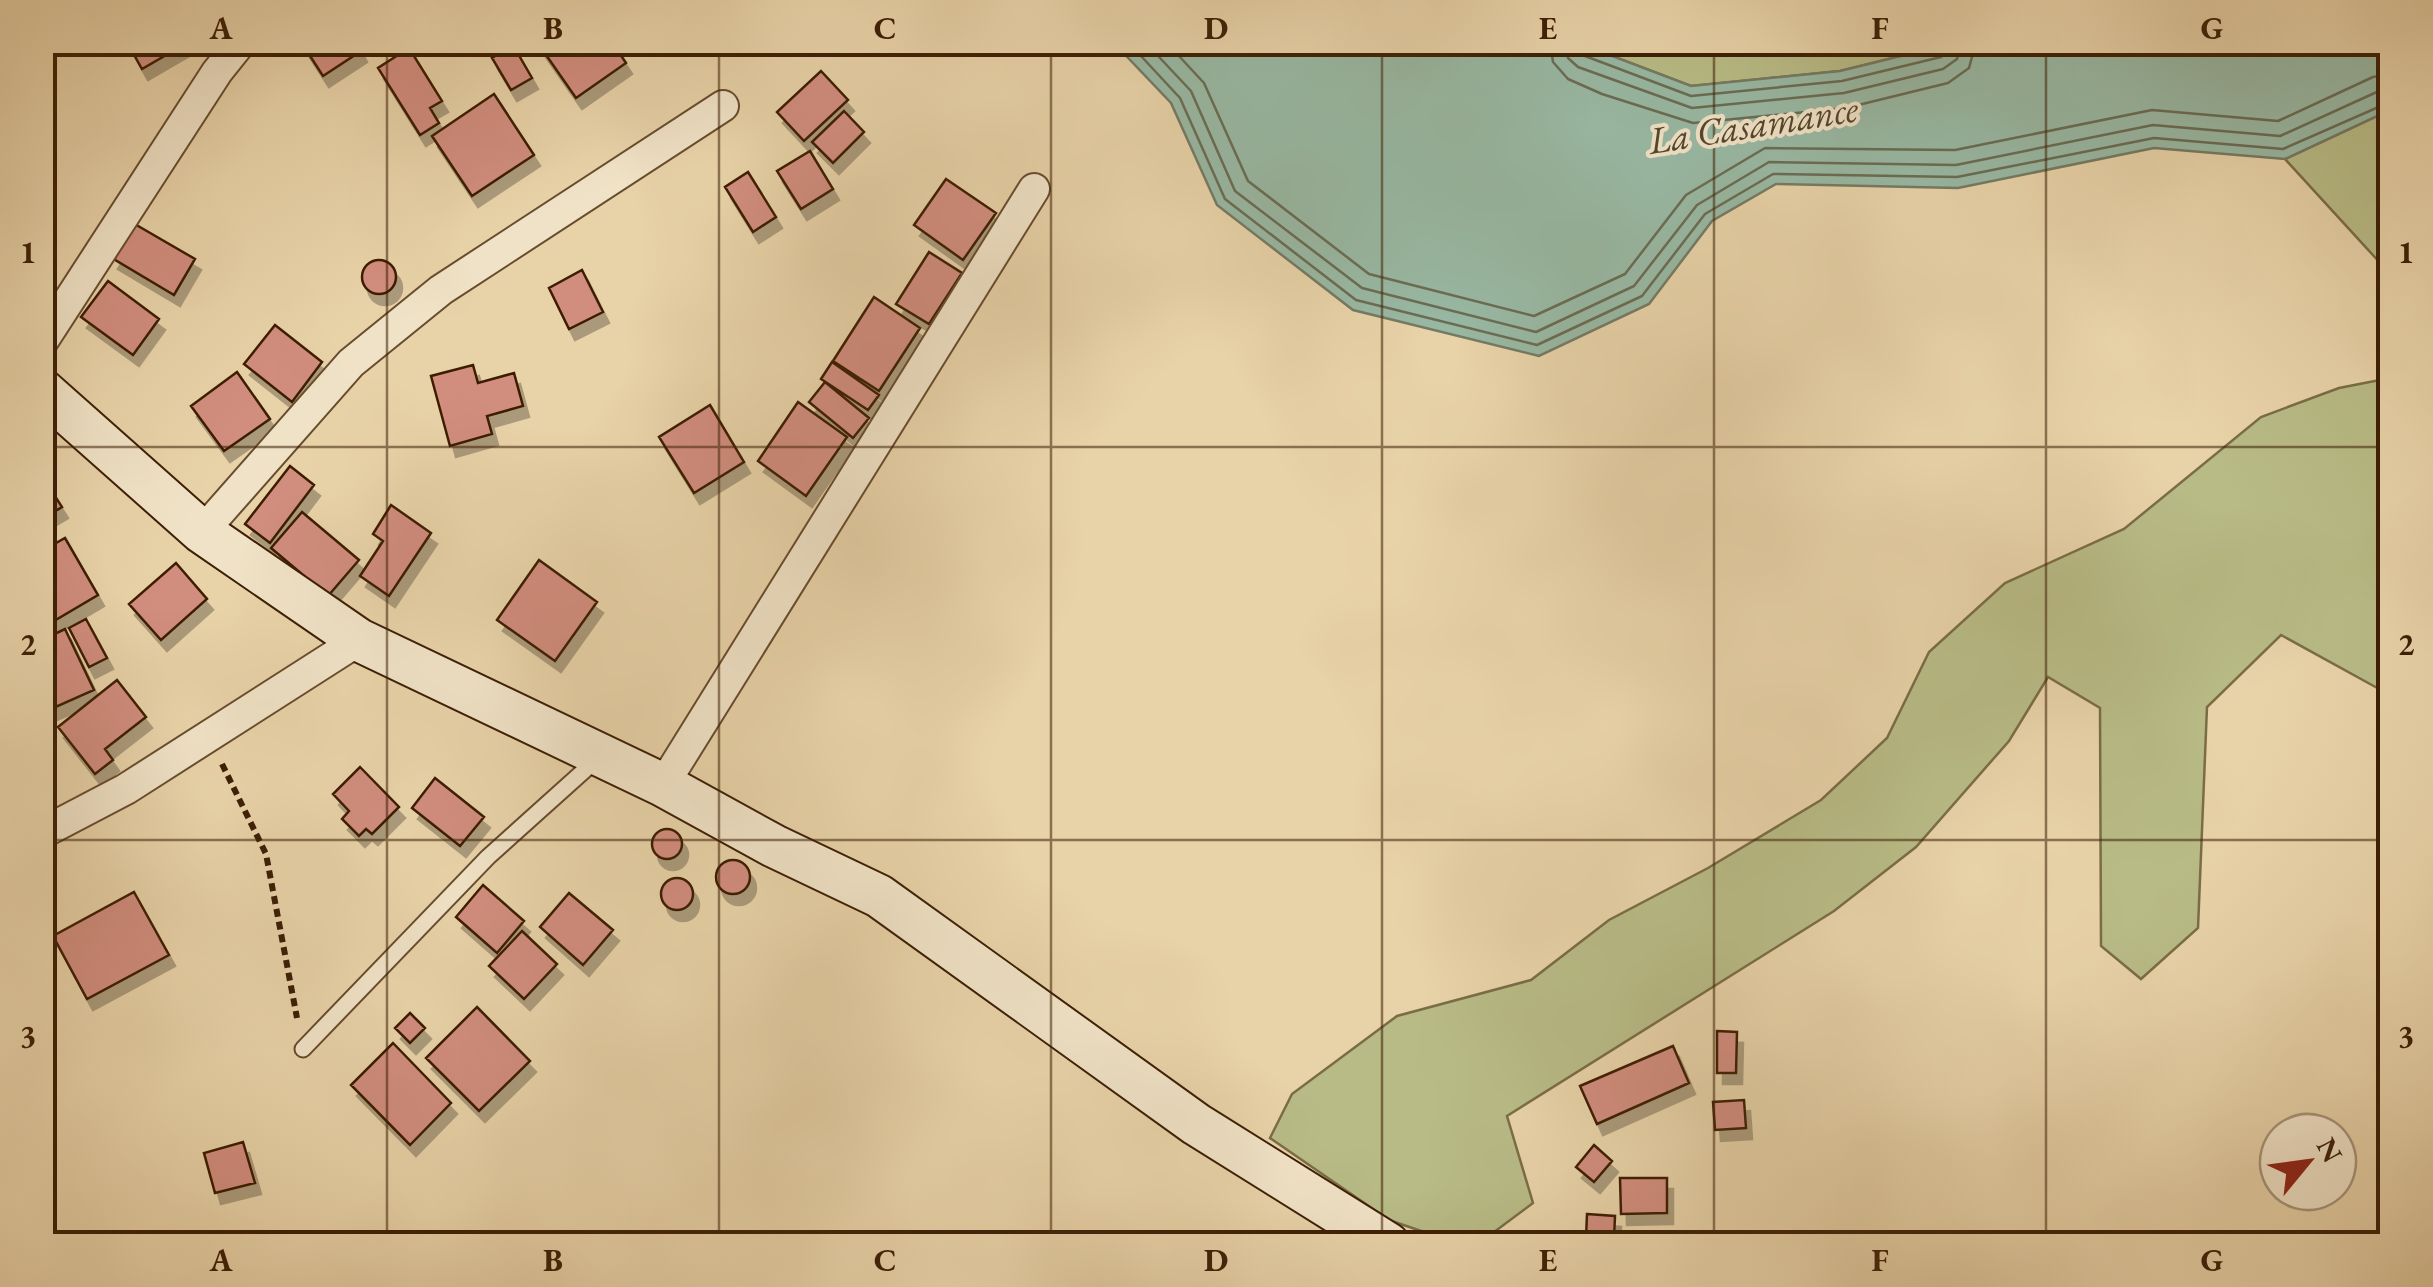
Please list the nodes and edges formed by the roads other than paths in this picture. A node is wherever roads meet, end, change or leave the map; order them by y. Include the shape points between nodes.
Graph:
1 (241, 42) edge
2 (722, 106) dead end
3 (1034, 189) dead end
4 (42, 342) edge
5 (42, 390) edge
6 (202, 532) junction
7 (359, 640) junction
8 (599, 758) junction
9 (663, 786) junction
10 (42, 834) edge
11 (303, 1049) road end
12 (1388, 1244) edge

1 - 4 street
2 - 6 street via 440,290 350,363
3 - 9 street
5 - 6 street
6 - 7 street
7 - 8 street
7 - 10 street
8 - 9 street
8 - 11 lane via 488,857
9 - 12 street via 880,896 1196,1124

